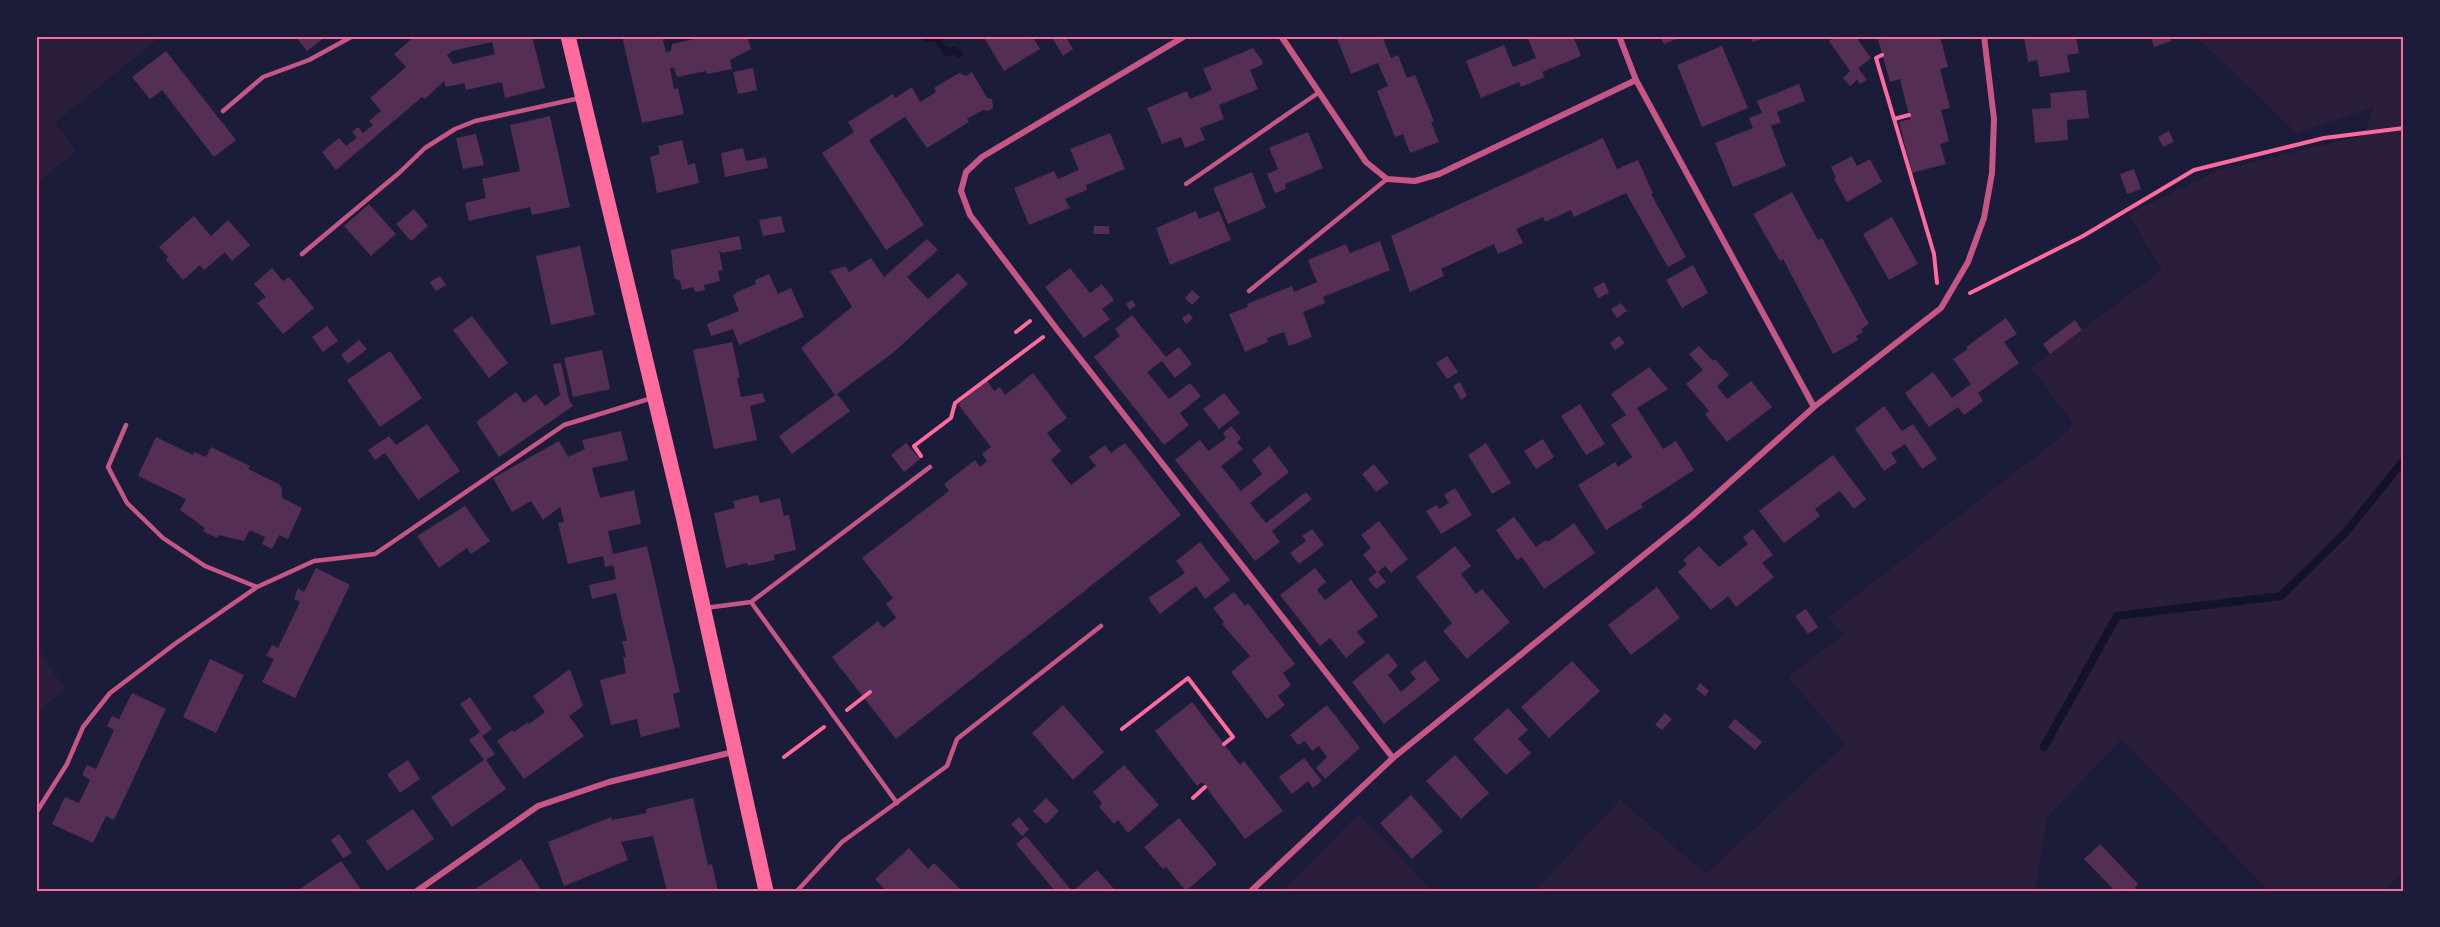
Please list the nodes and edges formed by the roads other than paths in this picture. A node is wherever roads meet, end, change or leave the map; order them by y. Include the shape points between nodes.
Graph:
1 (352, 36) edge
2 (568, 36) edge
3 (1185, 36) edge
4 (1281, 36) edge
5 (1619, 36) edge
6 (1984, 36) edge
7 (1636, 80) junction
8 (1318, 93) junction
9 (583, 97) junction
10 (223, 111) dead end
11 (1387, 179) junction
12 (1186, 184) dead end
13 (302, 254) dead end
14 (1249, 291) dead end
15 (655, 397) junction
16 (1814, 407) junction
17 (126, 425) dead end
18 (930, 467) road end
19 (257, 587) junction
20 (751, 602) junction
21 (705, 608) junction
22 (1101, 626) dead end
23 (734, 752) junction
24 (1393, 758) junction
25 (897, 803) junction
26 (36, 813) edge
27 (417, 891) edge
28 (766, 891) edge
29 (797, 891) edge
30 (1251, 891) edge

1 - 10 lane via 309,60 263,76
2 - 9 main road
3 - 24 street via 982,157 966,172 961,192 970,215 1056,328
4 - 8 street
5 - 7 street
6 - 16 street via 1994,119 1992,173 1984,218 1968,262 1941,308
7 - 11 street via 1439,174 1415,181
7 - 16 street
8 - 11 street via 1365,162
8 - 12 lane
9 - 13 lane via 455,129 425,148
9 - 15 main road
11 - 14 lane
15 - 19 lane via 564,425 375,554 314,561
15 - 21 main road
16 - 24 street via 1692,516
17 - 19 lane via 108,467 128,503 163,538 205,566
18 - 20 lane
19 - 26 lane via 110,693 83,727 67,764
20 - 21 lane
20 - 25 lane
21 - 23 main road
22 - 25 lane via 957,739 947,766
23 - 27 street via 609,782 538,806
23 - 28 main road
24 - 30 street
25 - 29 lane via 842,843

